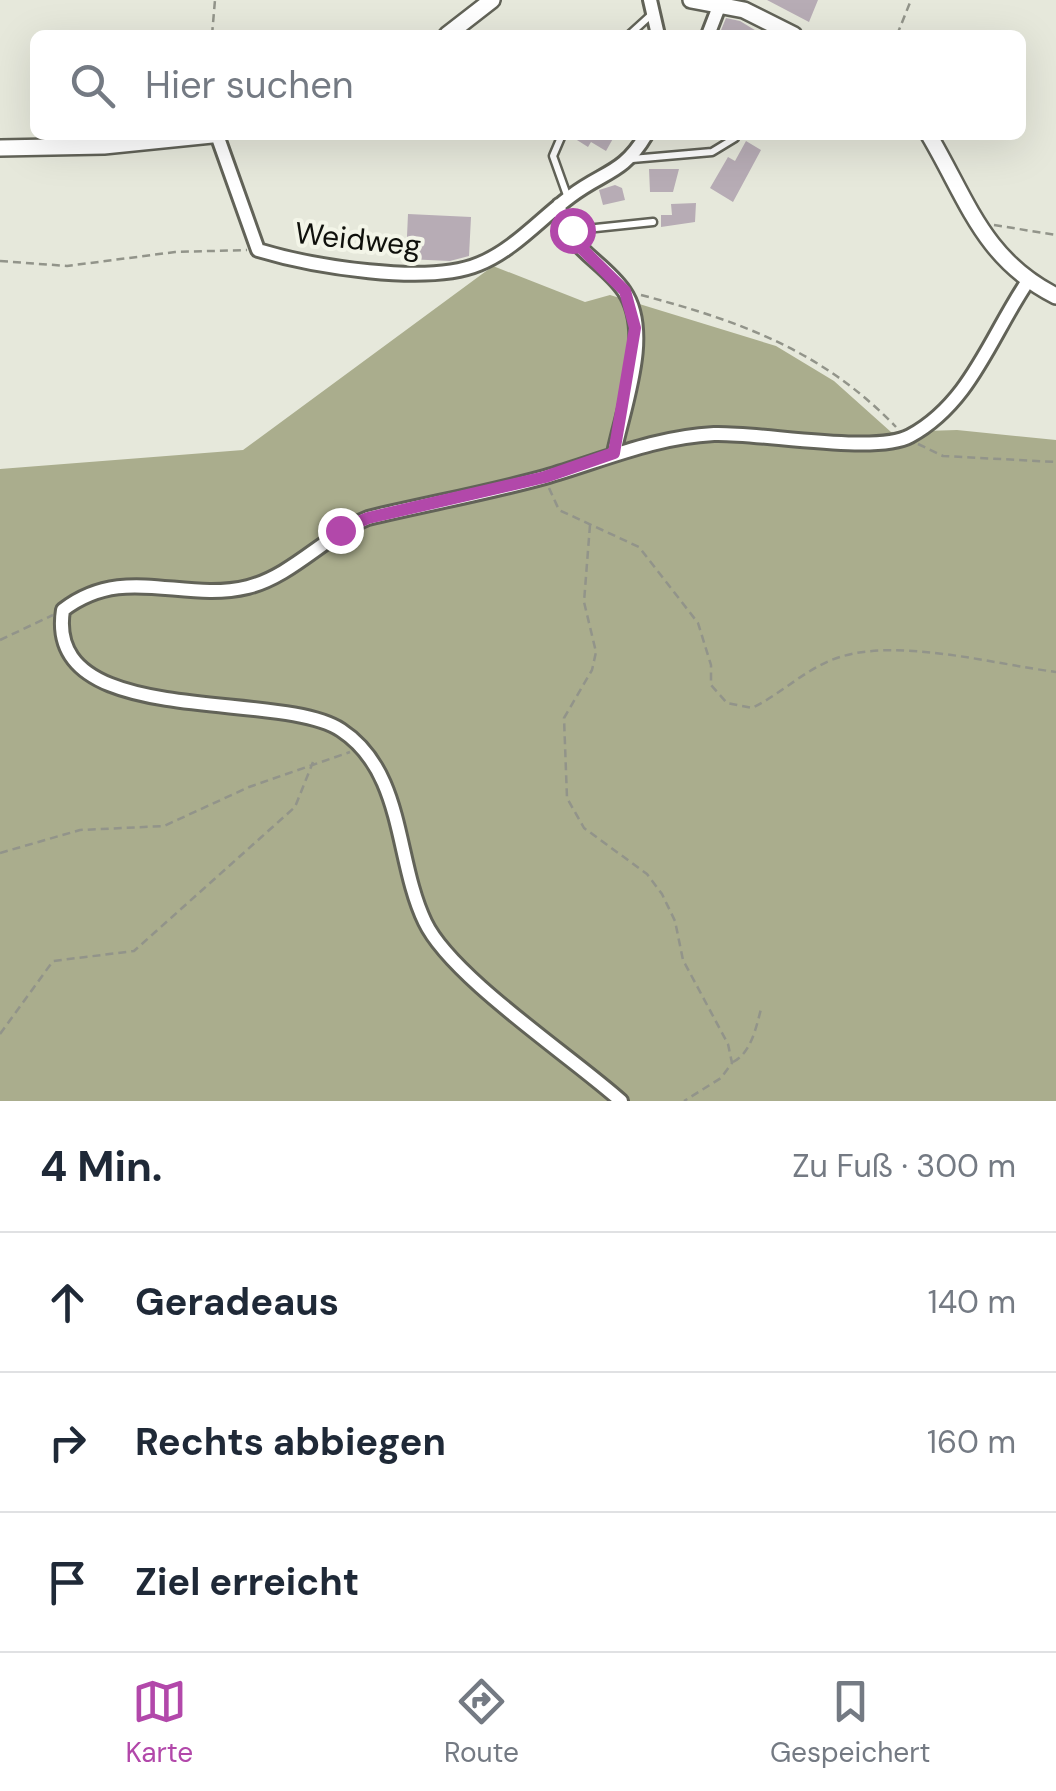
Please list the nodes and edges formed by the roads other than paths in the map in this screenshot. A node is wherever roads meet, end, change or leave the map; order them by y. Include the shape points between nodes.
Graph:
1 (492, 0) edge
2 (650, 0) edge
3 (691, 0) edge
4 (720, 4) junction
5 (746, 5) edge
6 (651, 15) junction
7 (453, 30) edge
8 (634, 30) edge
9 (656, 30) edge
10 (710, 30) edge
11 (786, 30) edge
12 (165, 140) edge
13 (217, 140) edge
14 (560, 140) edge
15 (643, 140) edge
16 (732, 140) edge
17 (932, 140) edge
18 (0, 148) edge
19 (632, 159) junction
20 (563, 202) junction
21 (653, 222) dead end
22 (565, 232) junction
23 (1028, 281) junction
24 (1056, 296) edge
25 (614, 453) junction
26 (621, 1101) edge

1 - 7 street
2 - 6 street
3 - 4 street
4 - 5 street
4 - 10 street
5 - 11 street
6 - 8 lane
6 - 9 street
12 - 18 street
13 - 20 street, Weidweg via 258,250 330,264 442,272 477,265
14 - 20 lane via 553,156
15 - 19 street, Weidweg
16 - 19 lane via 712,152
17 - 23 street via 978,227
19 - 20 street, Weidweg
20 - 22 street
21 - 22 lane
22 - 25 street via 625,291 635,328
23 - 24 street
23 - 25 street via 971,381 946,410 907,438 850,442 716,434
25 - 26 street via 545,477 368,518 251,586 100,588 64,610 60,635 73,663 130,691 340,729 362,749 395,810 408,881 427,926 469,975

